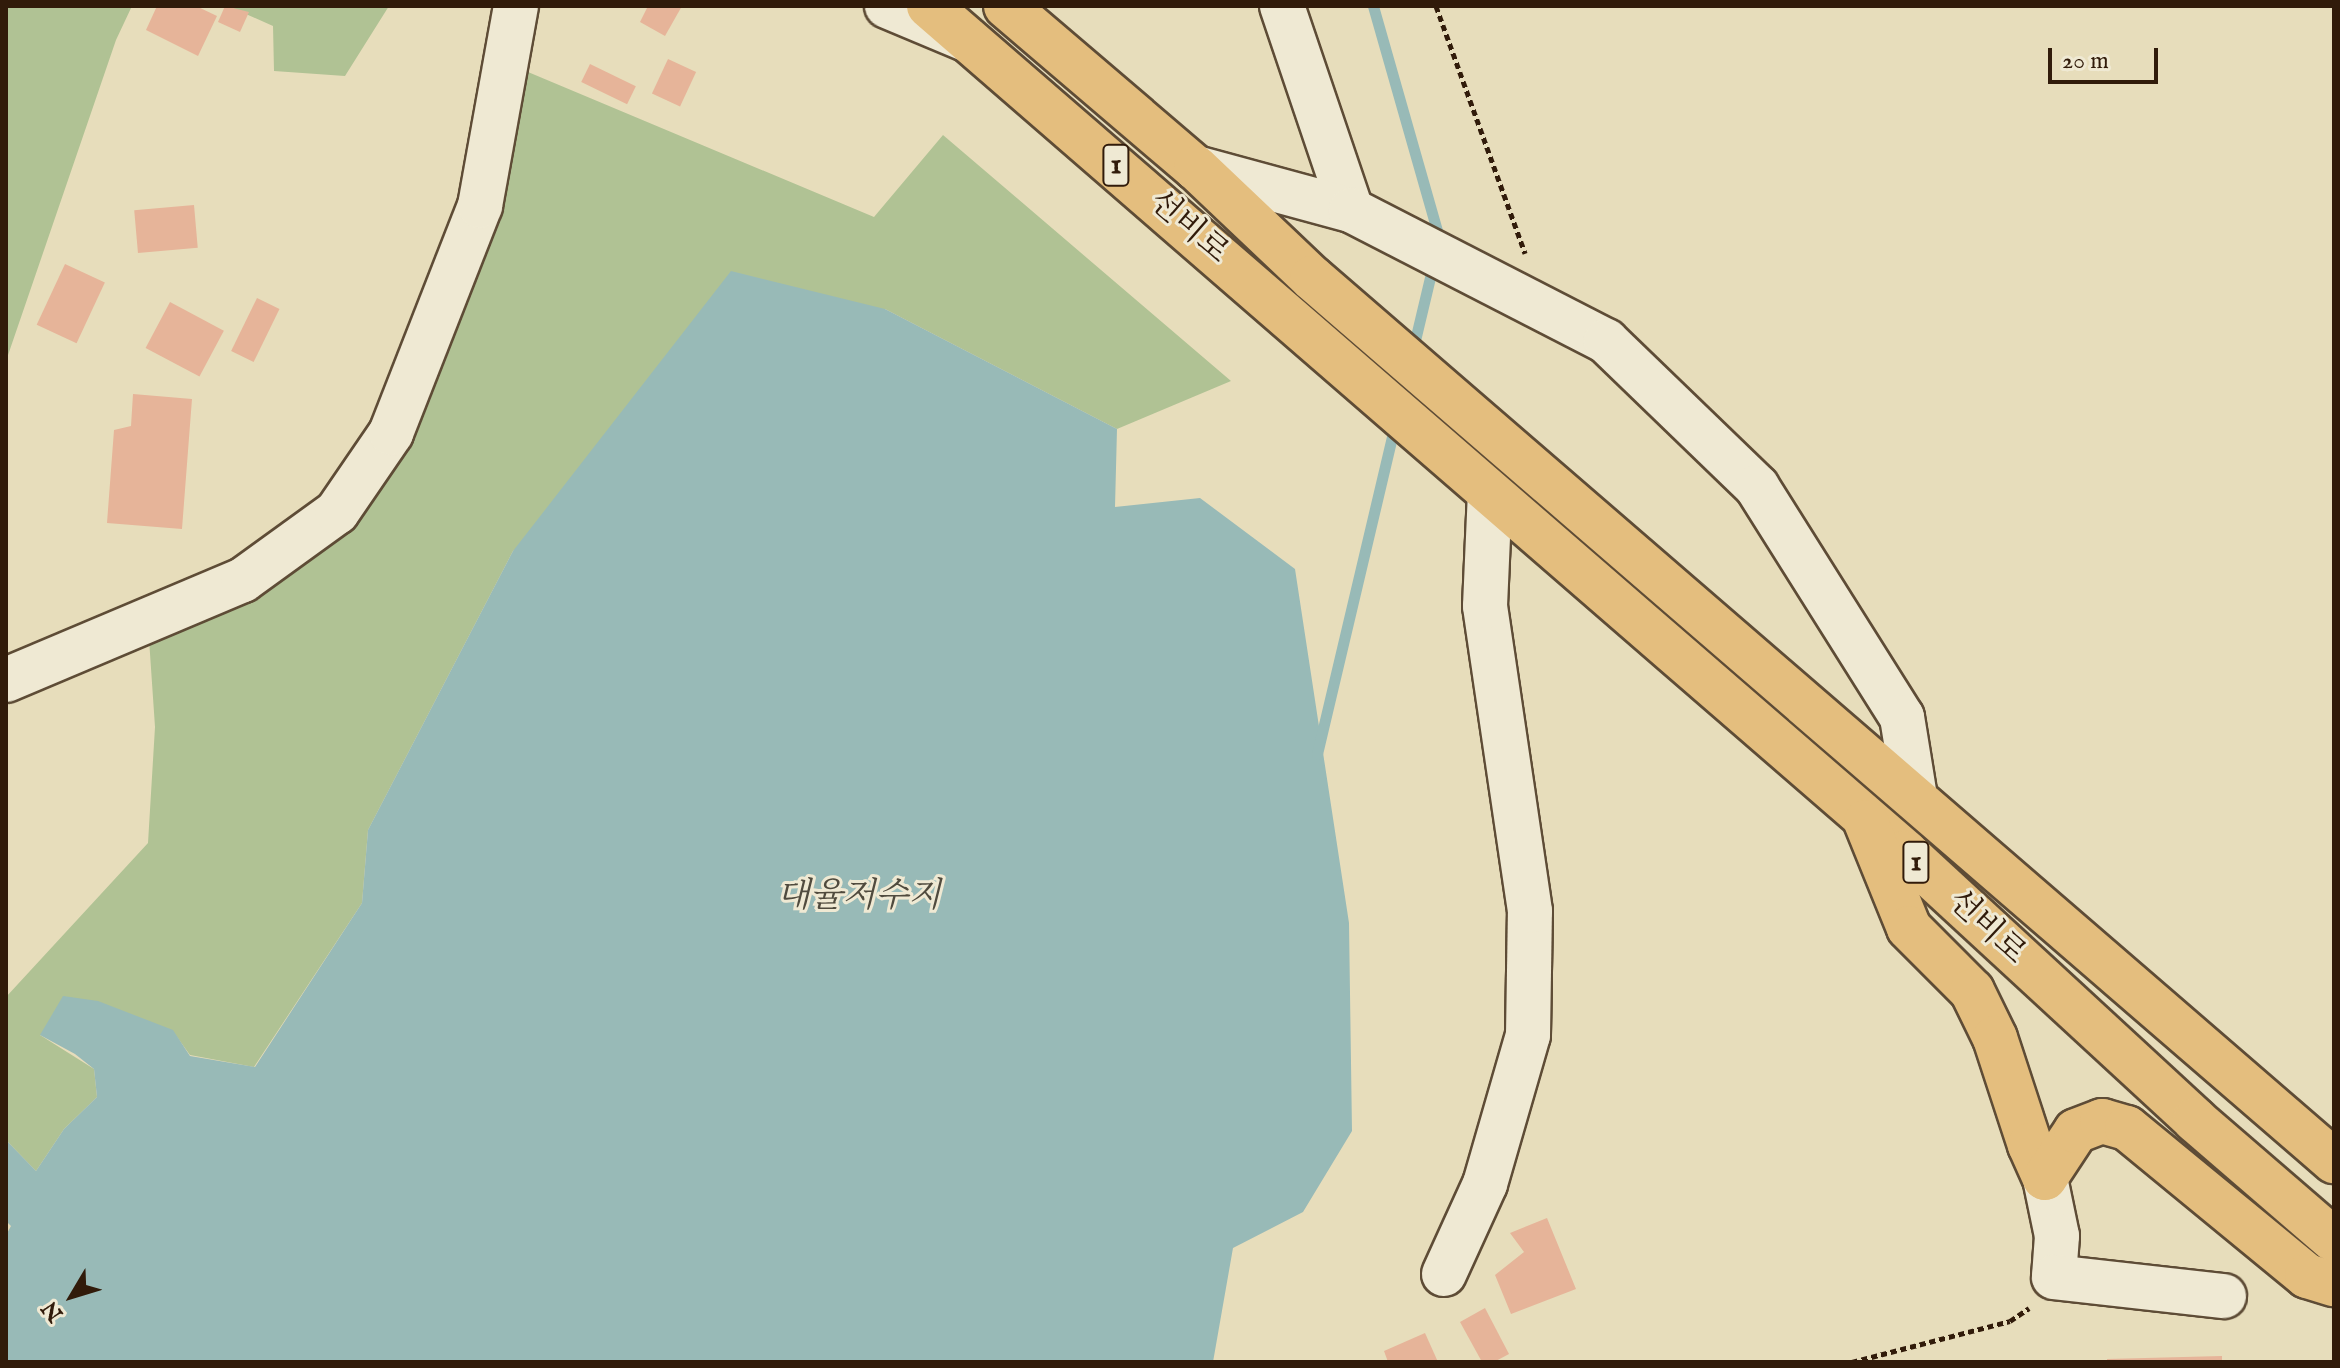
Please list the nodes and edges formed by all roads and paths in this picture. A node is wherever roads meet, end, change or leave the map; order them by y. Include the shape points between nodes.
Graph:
1 (516, 6) edge
2 (887, 6) edge
3 (929, 6) edge
4 (1006, 6) edge
5 (1282, 6) edge
6 (1436, 6) edge
7 (974, 42) junction
8 (1196, 168) junction
9 (1351, 210) junction
10 (1554, 313) junction
11 (1490, 493) junction
12 (6, 680) edge
13 (1915, 797) junction
14 (1864, 816) junction
15 (2334, 1161) edge
16 (2045, 1178) junction
17 (2334, 1240) edge
18 (1444, 1274) dead end
19 (2054, 1277) junction
20 (2334, 1284) edge
21 (2224, 1296) dead end
22 (1852, 1362) edge

1 - 12 street via 480,206 391,433 337,512 243,580
2 - 7 street
3 - 7 main road, 선비로 / 1
4 - 8 main road, 선비로 / 1
5 - 9 street
6 - 10 path via 1523,249
7 - 11 main road, 선비로 / 1
8 - 9 street
8 - 13 main road, 선비로 / 1 via 1312,278
9 - 10 street
10 - 13 street via 1606,341 1757,487 1902,717
11 - 14 main road, 선비로 / 1
11 - 18 street via 1485,606 1530,911 1528,1035 1485,1184
13 - 15 main road, 선비로 / 1
14 - 16 main road via 1909,928 1972,991
14 - 17 main road, 선비로 / 1 via 2195,1120
16 - 19 street via 2057,1236
16 - 20 main road via 2076,1131 2102,1121 2127,1128 2307,1276
19 - 21 street
19 - 22 path via 2039,1303 2010,1321

